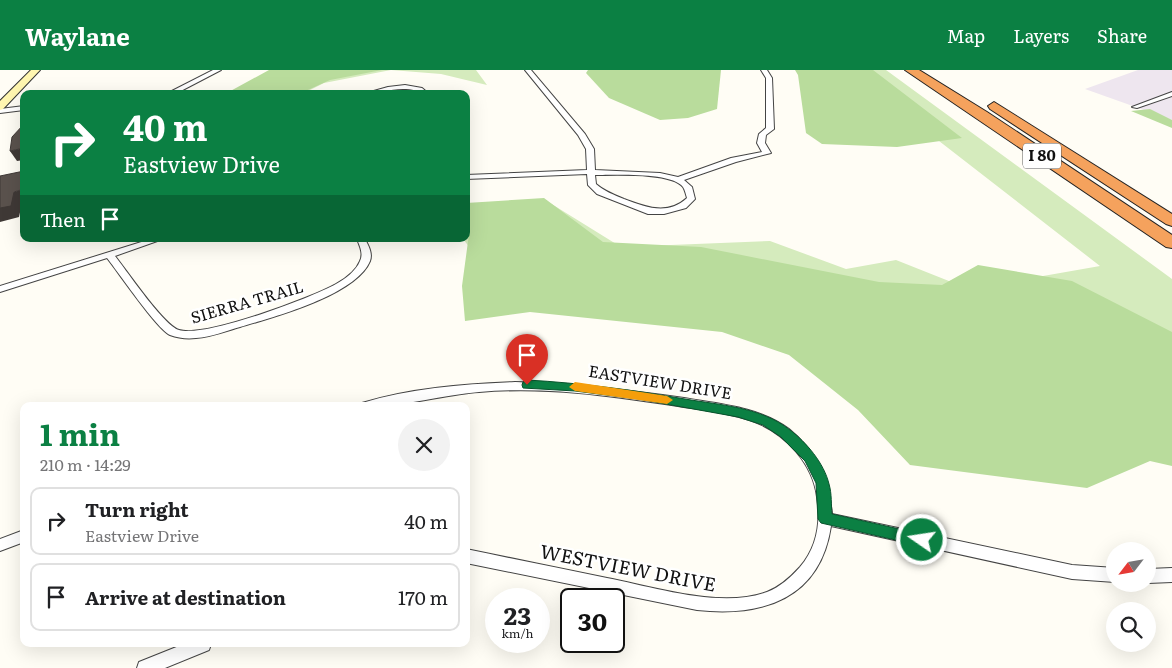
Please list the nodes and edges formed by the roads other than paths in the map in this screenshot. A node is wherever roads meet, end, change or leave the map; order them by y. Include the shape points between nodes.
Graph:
1 (36, 70) edge
2 (218, 70) edge
3 (528, 70) edge
4 (764, 70) edge
5 (911, 70) edge
6 (935, 70) edge
7 (177, 90) edge
8 (388, 90) edge
9 (419, 90) edge
10 (1172, 94) edge
11 (1135, 107) dead end
12 (20, 108) edge
13 (0, 109) edge
14 (590, 172) junction
15 (470, 177) edge
16 (678, 179) junction
17 (1172, 221) edge
18 (149, 242) edge
19 (362, 242) edge
20 (1172, 244) edge
21 (109, 254) junction
22 (0, 289) edge
23 (385, 402) edge
24 (826, 519) junction
25 (20, 538) edge
26 (0, 545) edge
27 (470, 557) edge
28 (1106, 574) edge
29 (1172, 575) edge
30 (1156, 576) edge
31 (196, 647) edge
32 (145, 668) edge

1 - 13 street
2 - 7 street
3 - 14 street via 590,149
4 - 16 street via 768,78 770,129 763,134 760,143 767,153 734,160
5 - 20 highway, I 80
6 - 17 highway, I 80
8 - 9 street via 404,87
10 - 11 street
12 - 13 street
14 - 15 street
14 - 16 street via 660,175
14 - 16 street via 592,185 600,192 648,210 664,211 683,206 691,199 688,187
18 - 21 street
19 - 21 street, SIERRA TRAIL via 366,261 340,287 311,300 193,336 174,334 166,328
21 - 22 street
23 - 24 street, EASTVIEW DRIVE via 481,386 527,385 575,387 739,412 777,427 810,458 822,483
24 - 27 street, WESTVIEW DRIVE via 818,554 801,578 762,601 738,605 697,604
24 - 28 street via 1072,572
25 - 26 street
29 - 30 street
31 - 32 street

